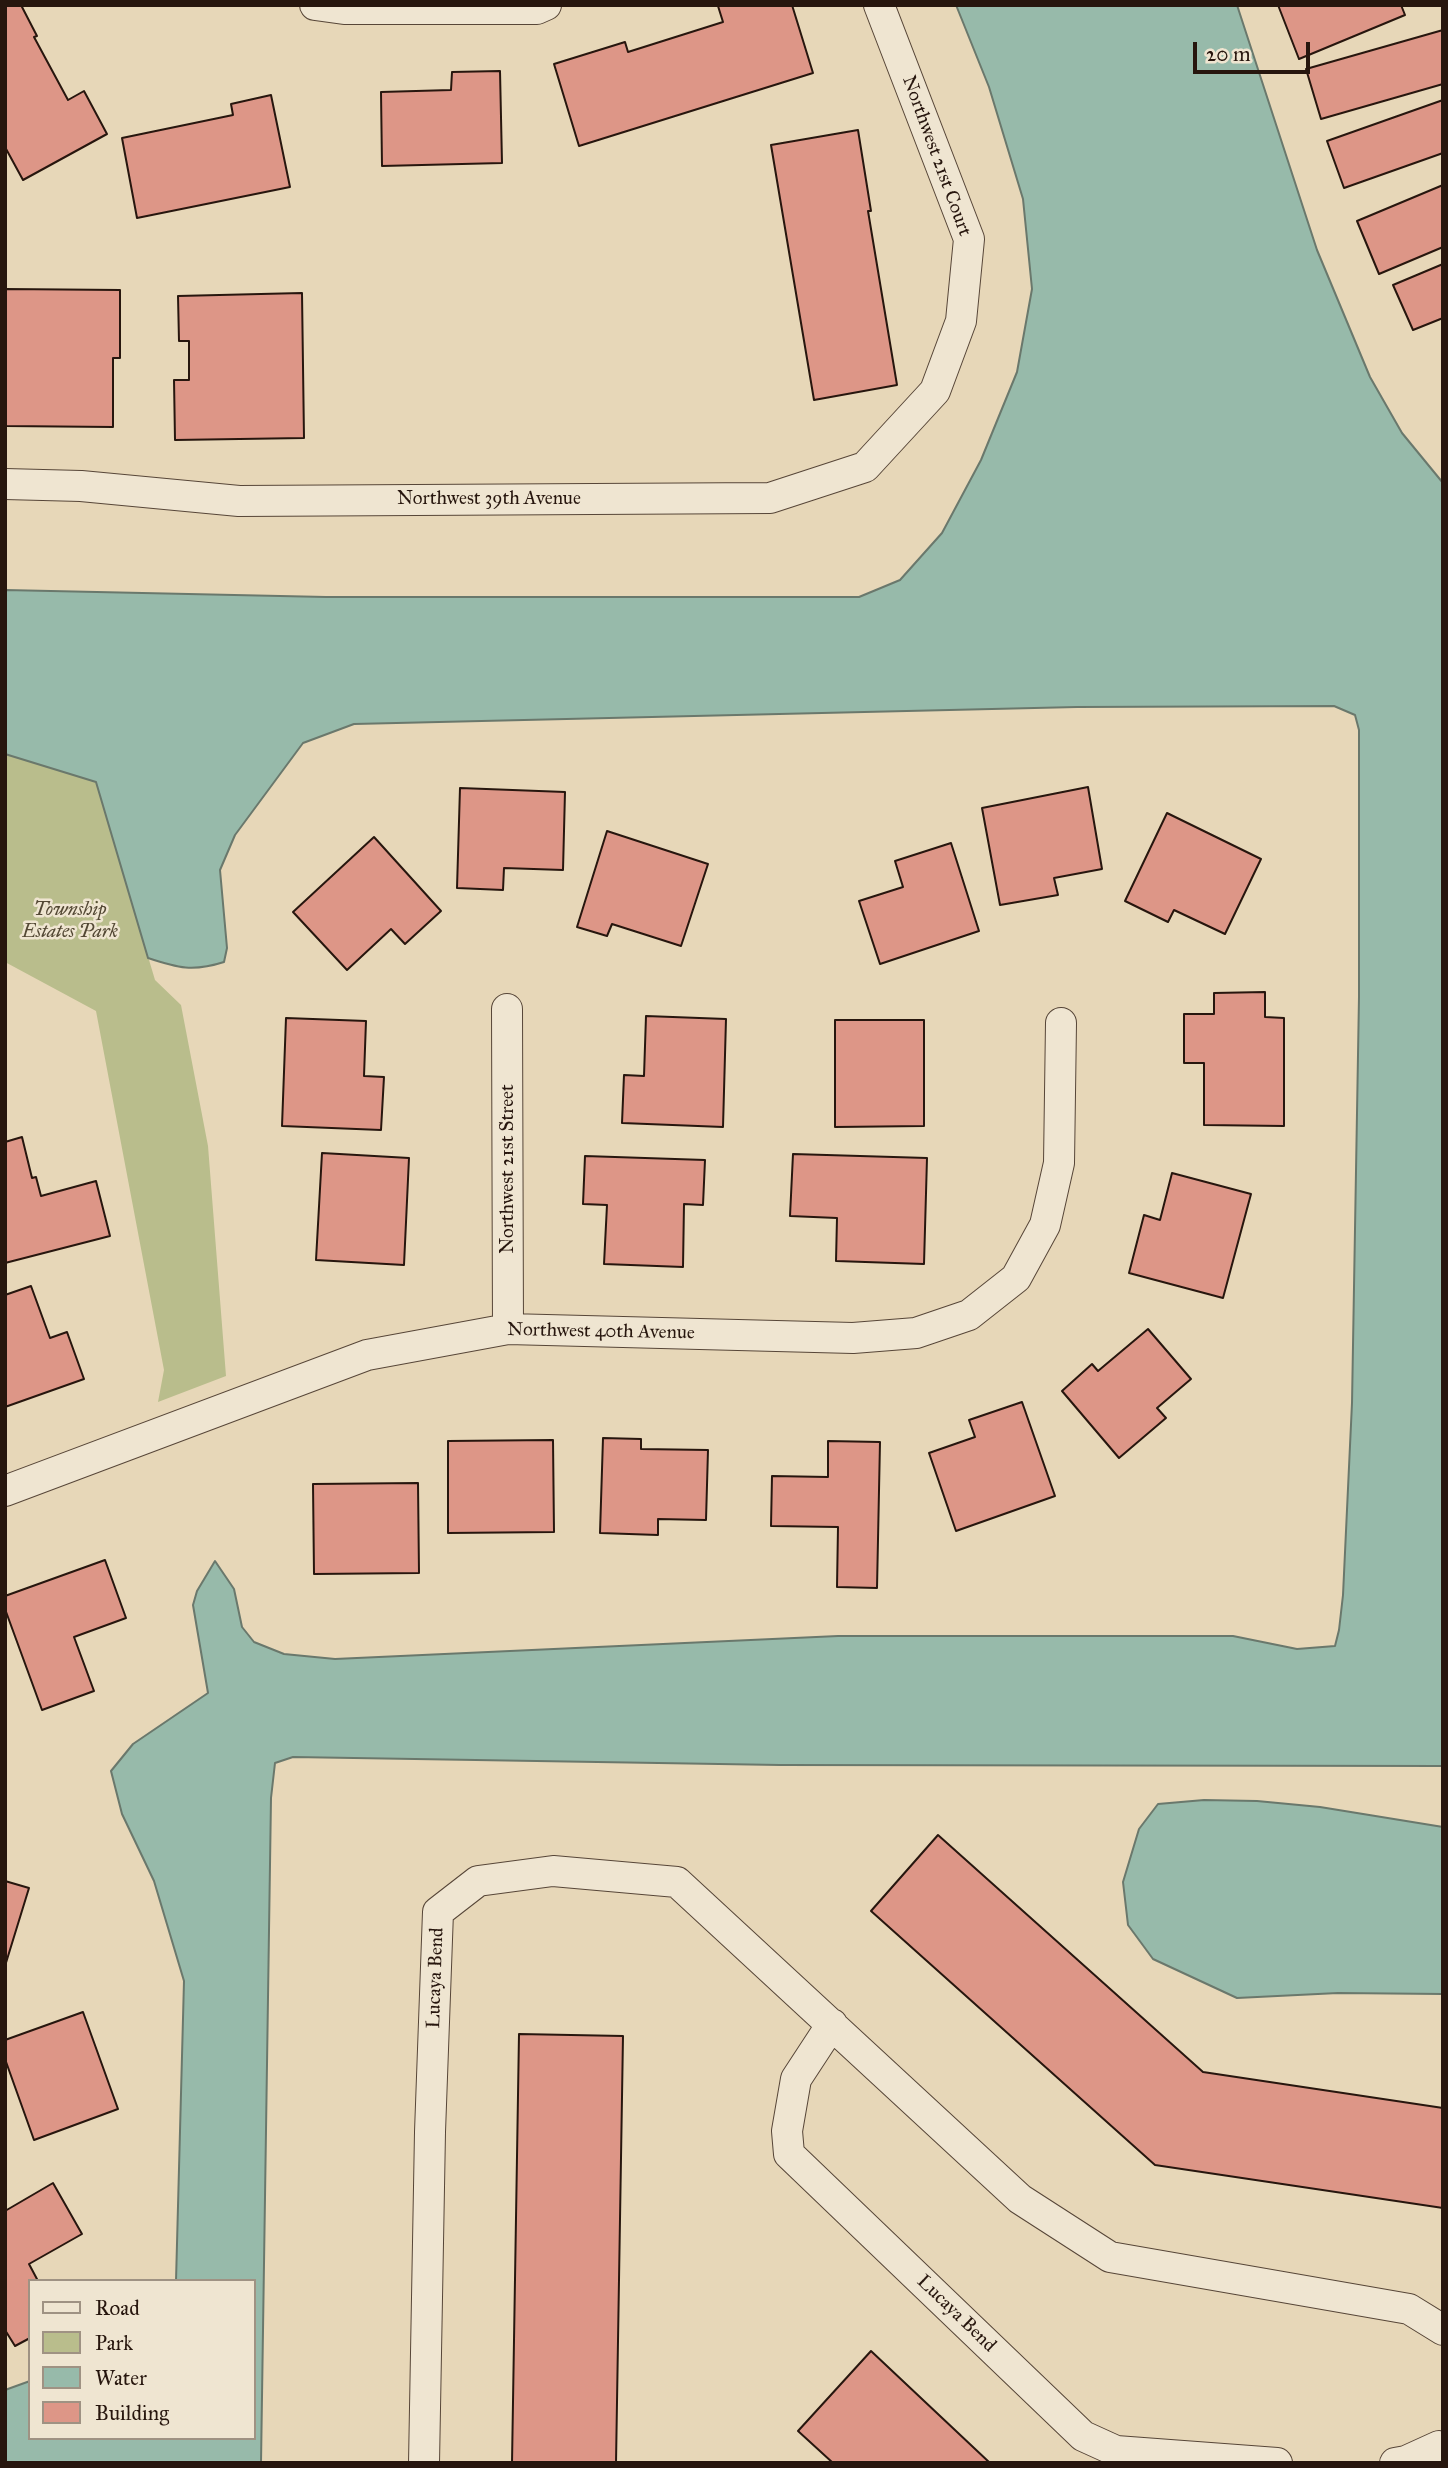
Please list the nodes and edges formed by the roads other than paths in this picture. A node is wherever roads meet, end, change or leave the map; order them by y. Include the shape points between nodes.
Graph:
1 (315, 5) edge
2 (546, 5) edge
3 (879, 5) edge
4 (935, 391) joint
5 (5, 484) edge
6 (507, 1009) dead end
7 (1062, 1023) dead end
8 (508, 1329) junction
9 (5, 1491) edge
10 (832, 2024) junction
11 (1443, 2330) edge
12 (1442, 2444) edge
13 (424, 2463) edge
14 (1277, 2463) edge
15 (1395, 2463) edge

1 - 2 street via 537,9
3 - 4 street, Northwest 21st Court via 969,239 961,321
4 - 5 street, Northwest 39th Avenue via 865,467 770,498 239,500
6 - 8 street, Northwest 21st Street
7 - 8 street, Northwest 40th Avenue via 1059,1163 1045,1225 1016,1279 969,1315 916,1333 853,1338
8 - 9 street, Northwest 40th Avenue via 367,1355
10 - 11 street, Lucaya Bend via 1020,2199 1110,2257 1409,2309
10 - 13 street, Lucaya Bend via 677,1882 553,1871 478,1881 438,1912
10 - 14 street, Lucaya Bend via 796,2079 787,2131 789,2154 1083,2435 1116,2451
12 - 15 street

